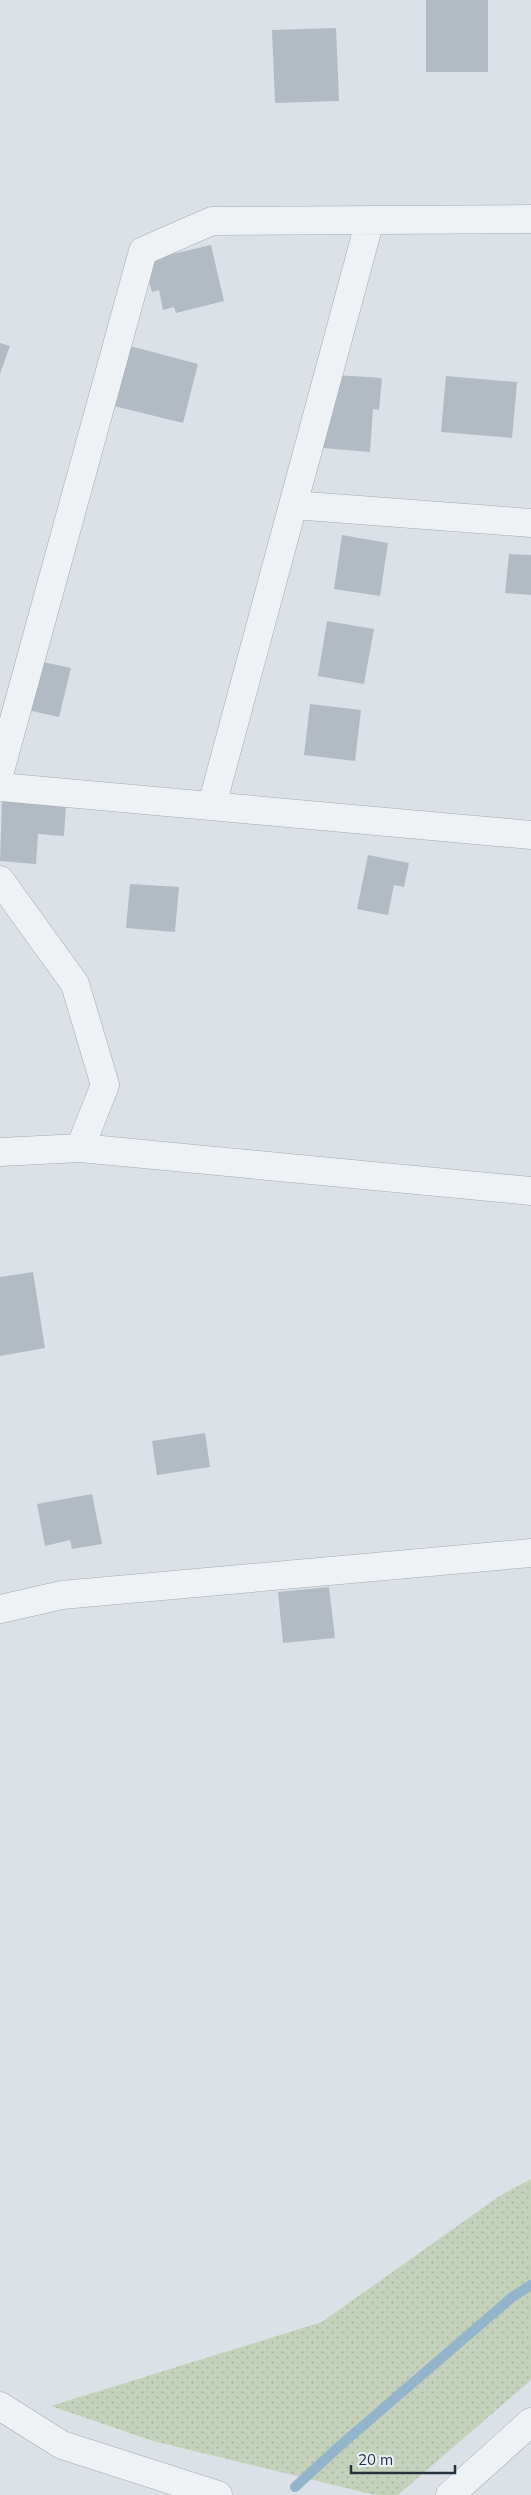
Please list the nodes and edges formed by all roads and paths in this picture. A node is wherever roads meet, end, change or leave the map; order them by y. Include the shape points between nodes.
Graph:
1 (531, 219) edge
2 (370, 220) junction
3 (292, 505) junction
4 (531, 524) edge
5 (0, 771) edge
6 (0, 788) edge
7 (212, 805) junction
8 (531, 835) edge
9 (0, 880) edge
10 (80, 1148) junction
11 (0, 1152) edge
12 (531, 1191) edge
13 (531, 1553) edge
14 (0, 1609) edge
15 (0, 2406) edge
16 (531, 2422) edge
17 (218, 2495) edge
18 (450, 2495) edge

1 - 2 street
2 - 3 street
2 - 5 street via 212,221 143,250
3 - 4 street
3 - 7 street
6 - 7 street
7 - 8 street
9 - 10 street via 75,984 105,1084
10 - 11 street
10 - 12 street
13 - 14 street via 62,1596
15 - 17 street via 62,2445
16 - 18 street

